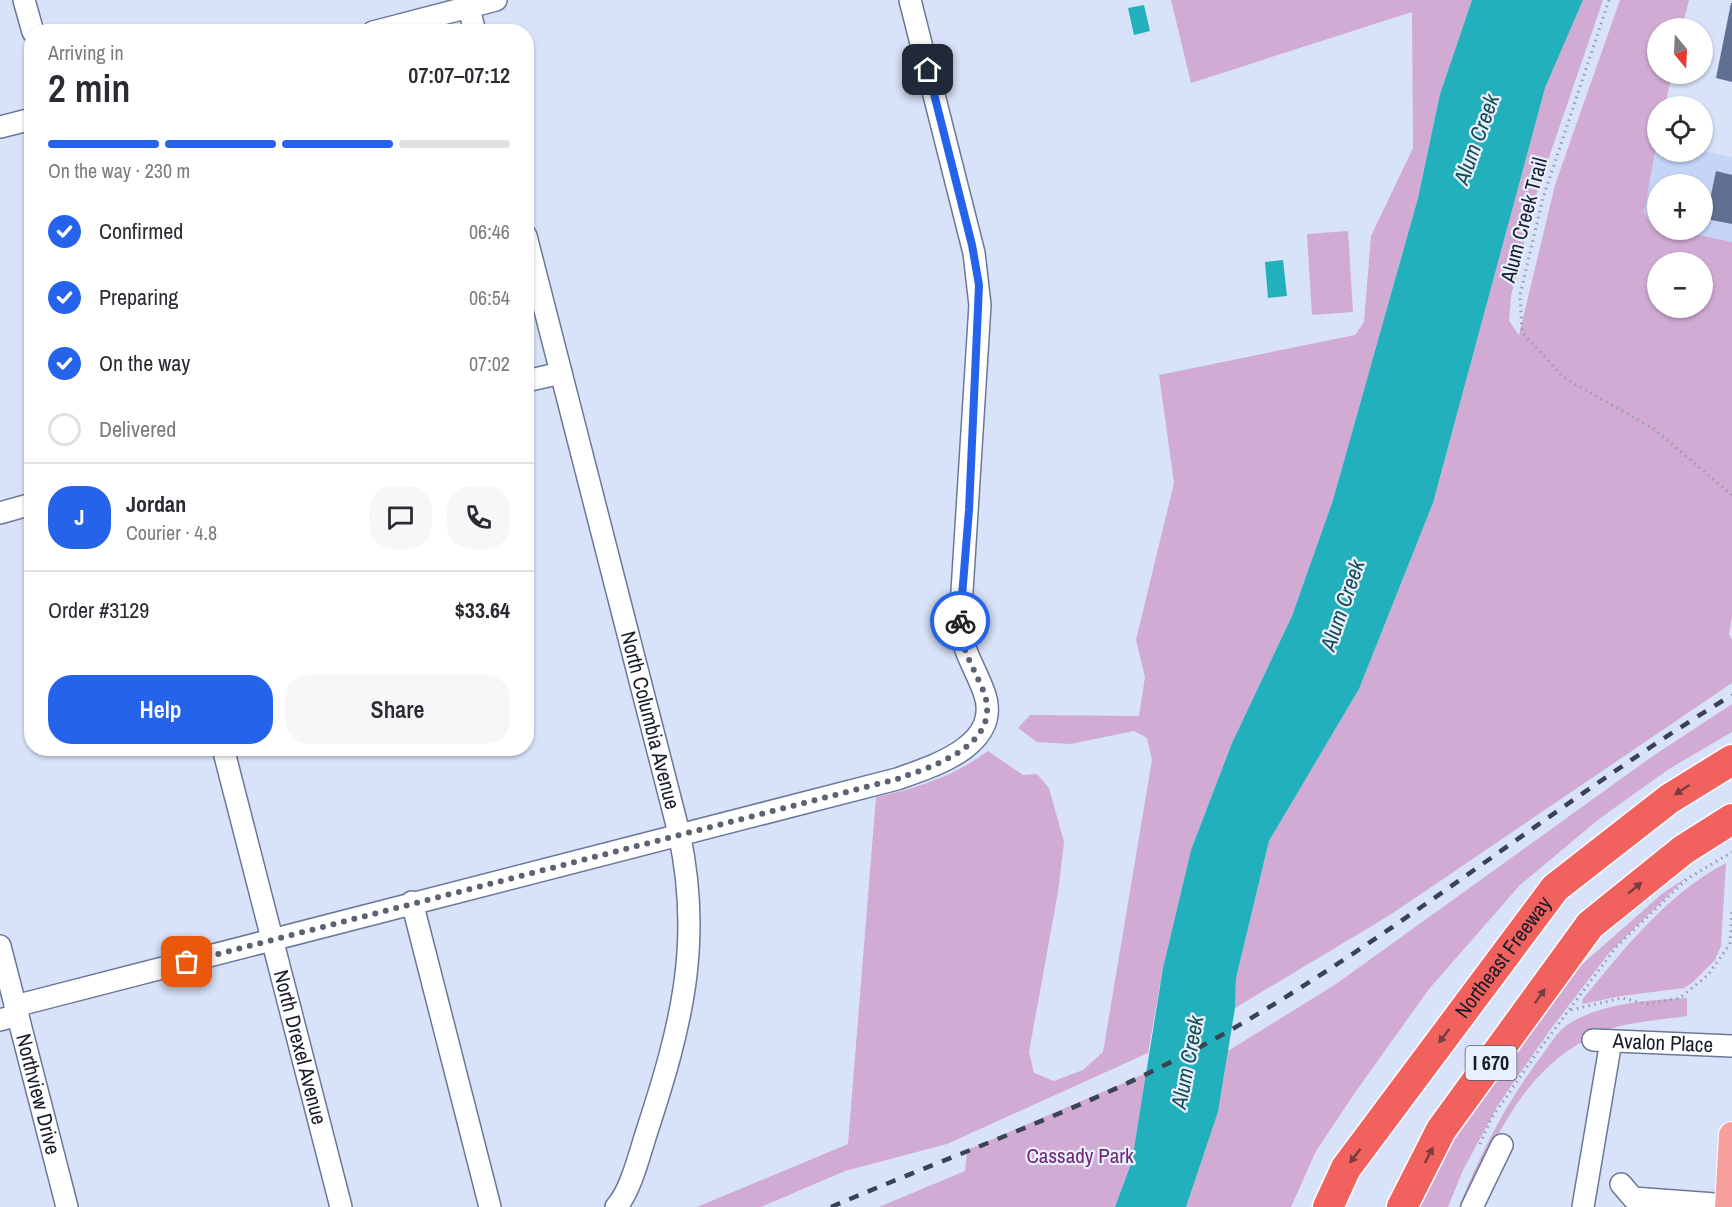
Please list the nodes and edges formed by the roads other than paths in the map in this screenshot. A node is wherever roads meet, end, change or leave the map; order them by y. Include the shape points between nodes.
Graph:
1 (24, 0) edge
2 (496, 0) edge
3 (910, 0) edge
4 (468, 4) edge
5 (31, 24) edge
6 (400, 24) edge
7 (473, 24) edge
8 (24, 121) edge
9 (0, 127) edge
10 (534, 267) edge
11 (561, 373) junction
12 (534, 379) edge
13 (24, 506) edge
14 (0, 513) edge
15 (225, 756) edge
16 (1732, 760) edge
17 (1732, 820) edge
18 (679, 833) junction
19 (412, 902) junction
20 (273, 940) junction
21 (0, 946) edge
22 (11, 1013) edge
23 (1732, 1046) edge
24 (1732, 1135) edge
25 (1502, 1145) dead end
26 (1621, 1184) dead end
27 (617, 1206) edge
28 (1728, 1206) edge
29 (67, 1207) edge
30 (341, 1207) edge
31 (490, 1207) edge
32 (1328, 1207) edge
33 (1402, 1207) edge
34 (1472, 1207) edge
35 (1583, 1207) edge

1 - 5 street
2 - 4 street
3 - 18 street via 979,285 960,623 965,653 984,694 984,722 965,749 917,772
4 - 6 street
4 - 7 street
8 - 9 street
10 - 11 street, North Columbia Avenue
11 - 12 street
11 - 18 street, North Columbia Avenue
13 - 14 street
15 - 20 street, North Drexel Avenue
16 -> 32 highway, Northeast Freeway / I 670 via 1669,799 1555,888 1346,1168
33 -> 17 highway, I 670 via 1441,1130 1590,925 1683,850
18 - 19 street
18 - 27 street, North Columbia Avenue via 690,942 685,994 673,1052 636,1164
19 - 20 street
19 - 31 street
20 - 22 street
20 - 30 street, North Drexel Avenue
21 - 22 street, Northview Drive
22 - 29 street, Northview Drive
23 - 35 street, Avalon Place via 1602,1041
24 - 28 main road
25 - 34 street
26 - 28 street via 1633,1198

